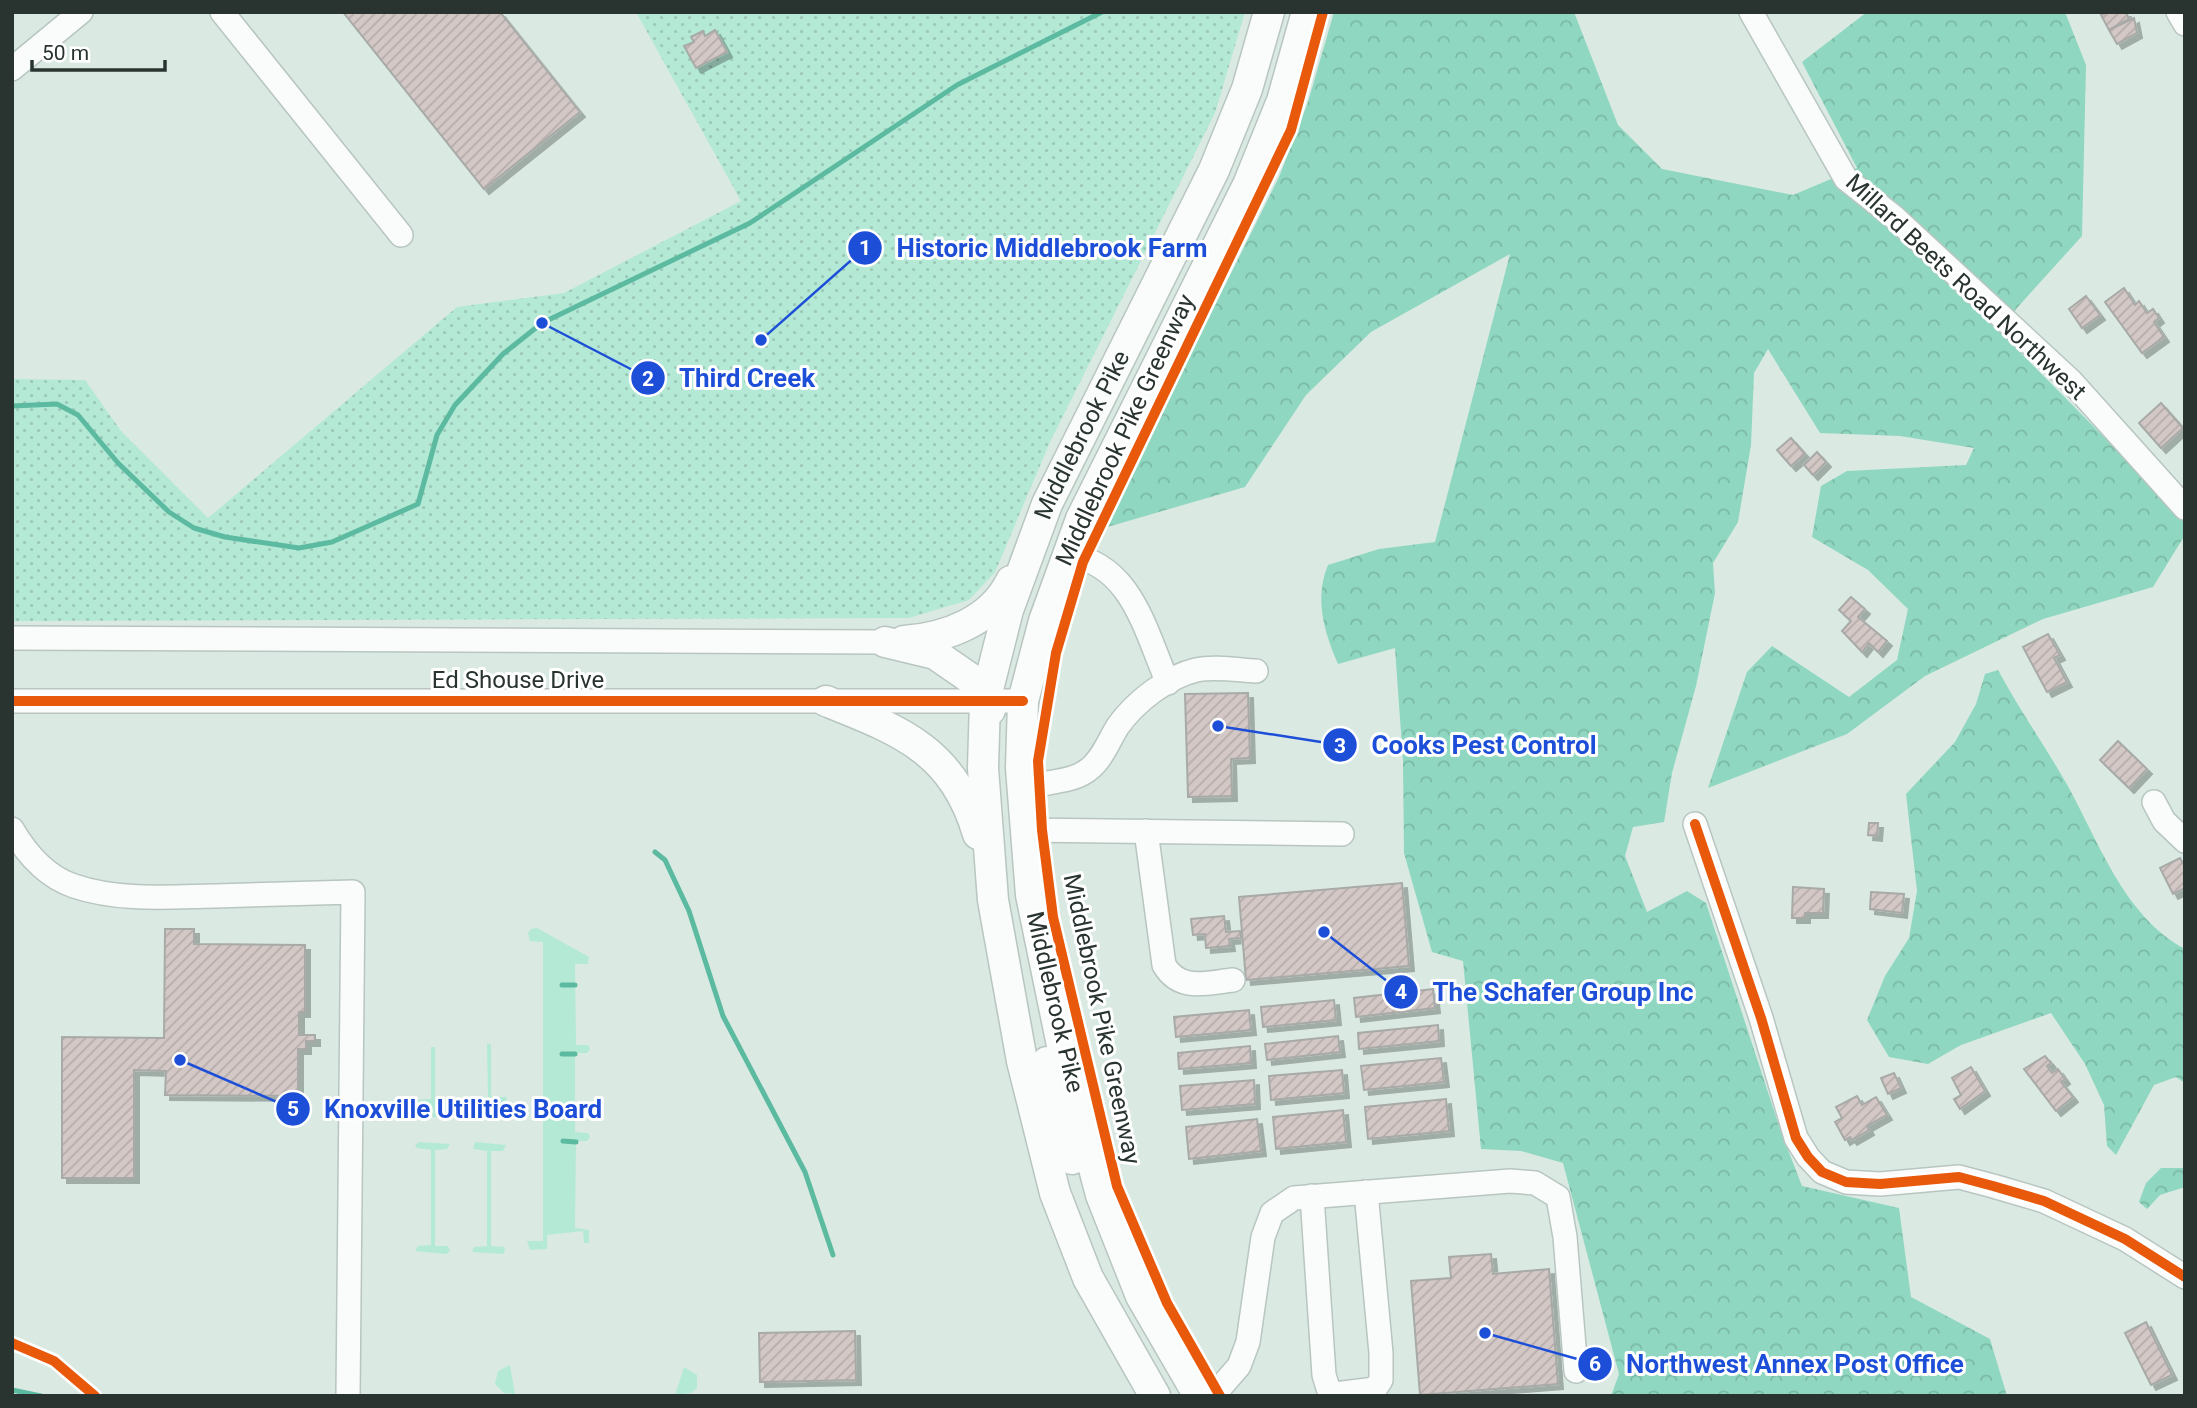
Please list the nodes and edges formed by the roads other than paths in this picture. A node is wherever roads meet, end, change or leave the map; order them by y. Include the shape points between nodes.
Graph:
1 (81, 12) edge
2 (222, 12) edge
3 (1269, 12) edge
4 (1307, 12) edge
5 (1751, 12) edge
6 (2178, 12) edge
7 (2185, 24) edge
8 (12, 69) edge
9 (401, 235) dead end
10 (1047, 505) junction
11 (2185, 508) edge
12 (1068, 555) junction
13 (12, 638) edge
14 (885, 642) junction
15 (1256, 671) dead end
16 (1168, 683) junction
17 (12, 701) edge
18 (826, 701) junction
19 (985, 701) junction
20 (1023, 701) junction
21 (1023, 792) junction
22 (2154, 802) dead end
23 (1695, 824) dead end
24 (12, 829) edge
25 (1025, 830) junction
26 (1146, 831) junction
27 (1342, 834) dead end
28 (2185, 841) edge
29 (992, 885) junction
30 (1233, 980) dead end
31 (1366, 1192) junction
32 (1312, 1196) junction
33 (2185, 1278) edge
34 (1141, 1296) junction
35 (1576, 1371) dead end
36 (348, 1396) edge
37 (1155, 1396) edge
38 (1199, 1396) edge
39 (1213, 1396) edge

1 - 8 street
2 - 9 street
3 - 10 main road, Middlebrook Pike via 1247,89 1214,170
4 - 12 main road, Middlebrook Pike via 1282,101 1248,185 1081,520
5 - 11 street, Millard Beets Road Northwest via 1846,179 1894,217 2071,381
6 - 7 street
10 - 14 main road via 1005,593 967,626 928,639
10 - 19 main road, Middlebrook Pike via 1008,610
12 - 16 street via 1085,557 1113,573 1129,594
12 - 20 main road, Middlebrook Pike
13 - 14 street, Ed Shouse Drive
14 - 19 main road via 935,654 977,682
15 - 16 street via 1197,670
16 - 21 street via 1124,717 1089,770
17 - 18 street, Ed Shouse Drive
18 - 19 street, Ed Shouse Drive
18 - 29 main road via 891,727 921,746 946,770 968,802
19 - 20 street, Ed Shouse Drive
19 - 29 main road, Middlebrook Pike via 983,768
19 - 34 main road via 998,724 1013,904 1057,1111 1084,1199
20 - 21 main road, Middlebrook Pike
21 - 25 main road, Middlebrook Pike
22 - 28 street via 2164,821
23 - 33 street via 1796,1138 1822,1172 1846,1182 1880,1184 1959,1177 1993,1185 2044,1201 2124,1239
24 - 36 street via 42,867 72,886 106,894 154,898 353,892
25 - 26 street
25 - 34 main road, Middlebrook Pike via 1031,895 1065,1055 1101,1195
26 - 27 street
26 - 30 street via 1164,965 1177,982
29 - 37 main road, Middlebrook Pike via 1022,1061 1055,1193 1088,1278
31 - 32 street
31 - 32 street via 1381,1380 1375,1389 1361,1393 1335,1394 1324,1375
31 - 35 street via 1510,1181 1535,1183 1558,1197
32 - 39 street via 1294,1198 1272,1213 1263,1237 1248,1342 1239,1366
34 - 38 main road, Middlebrook Pike

